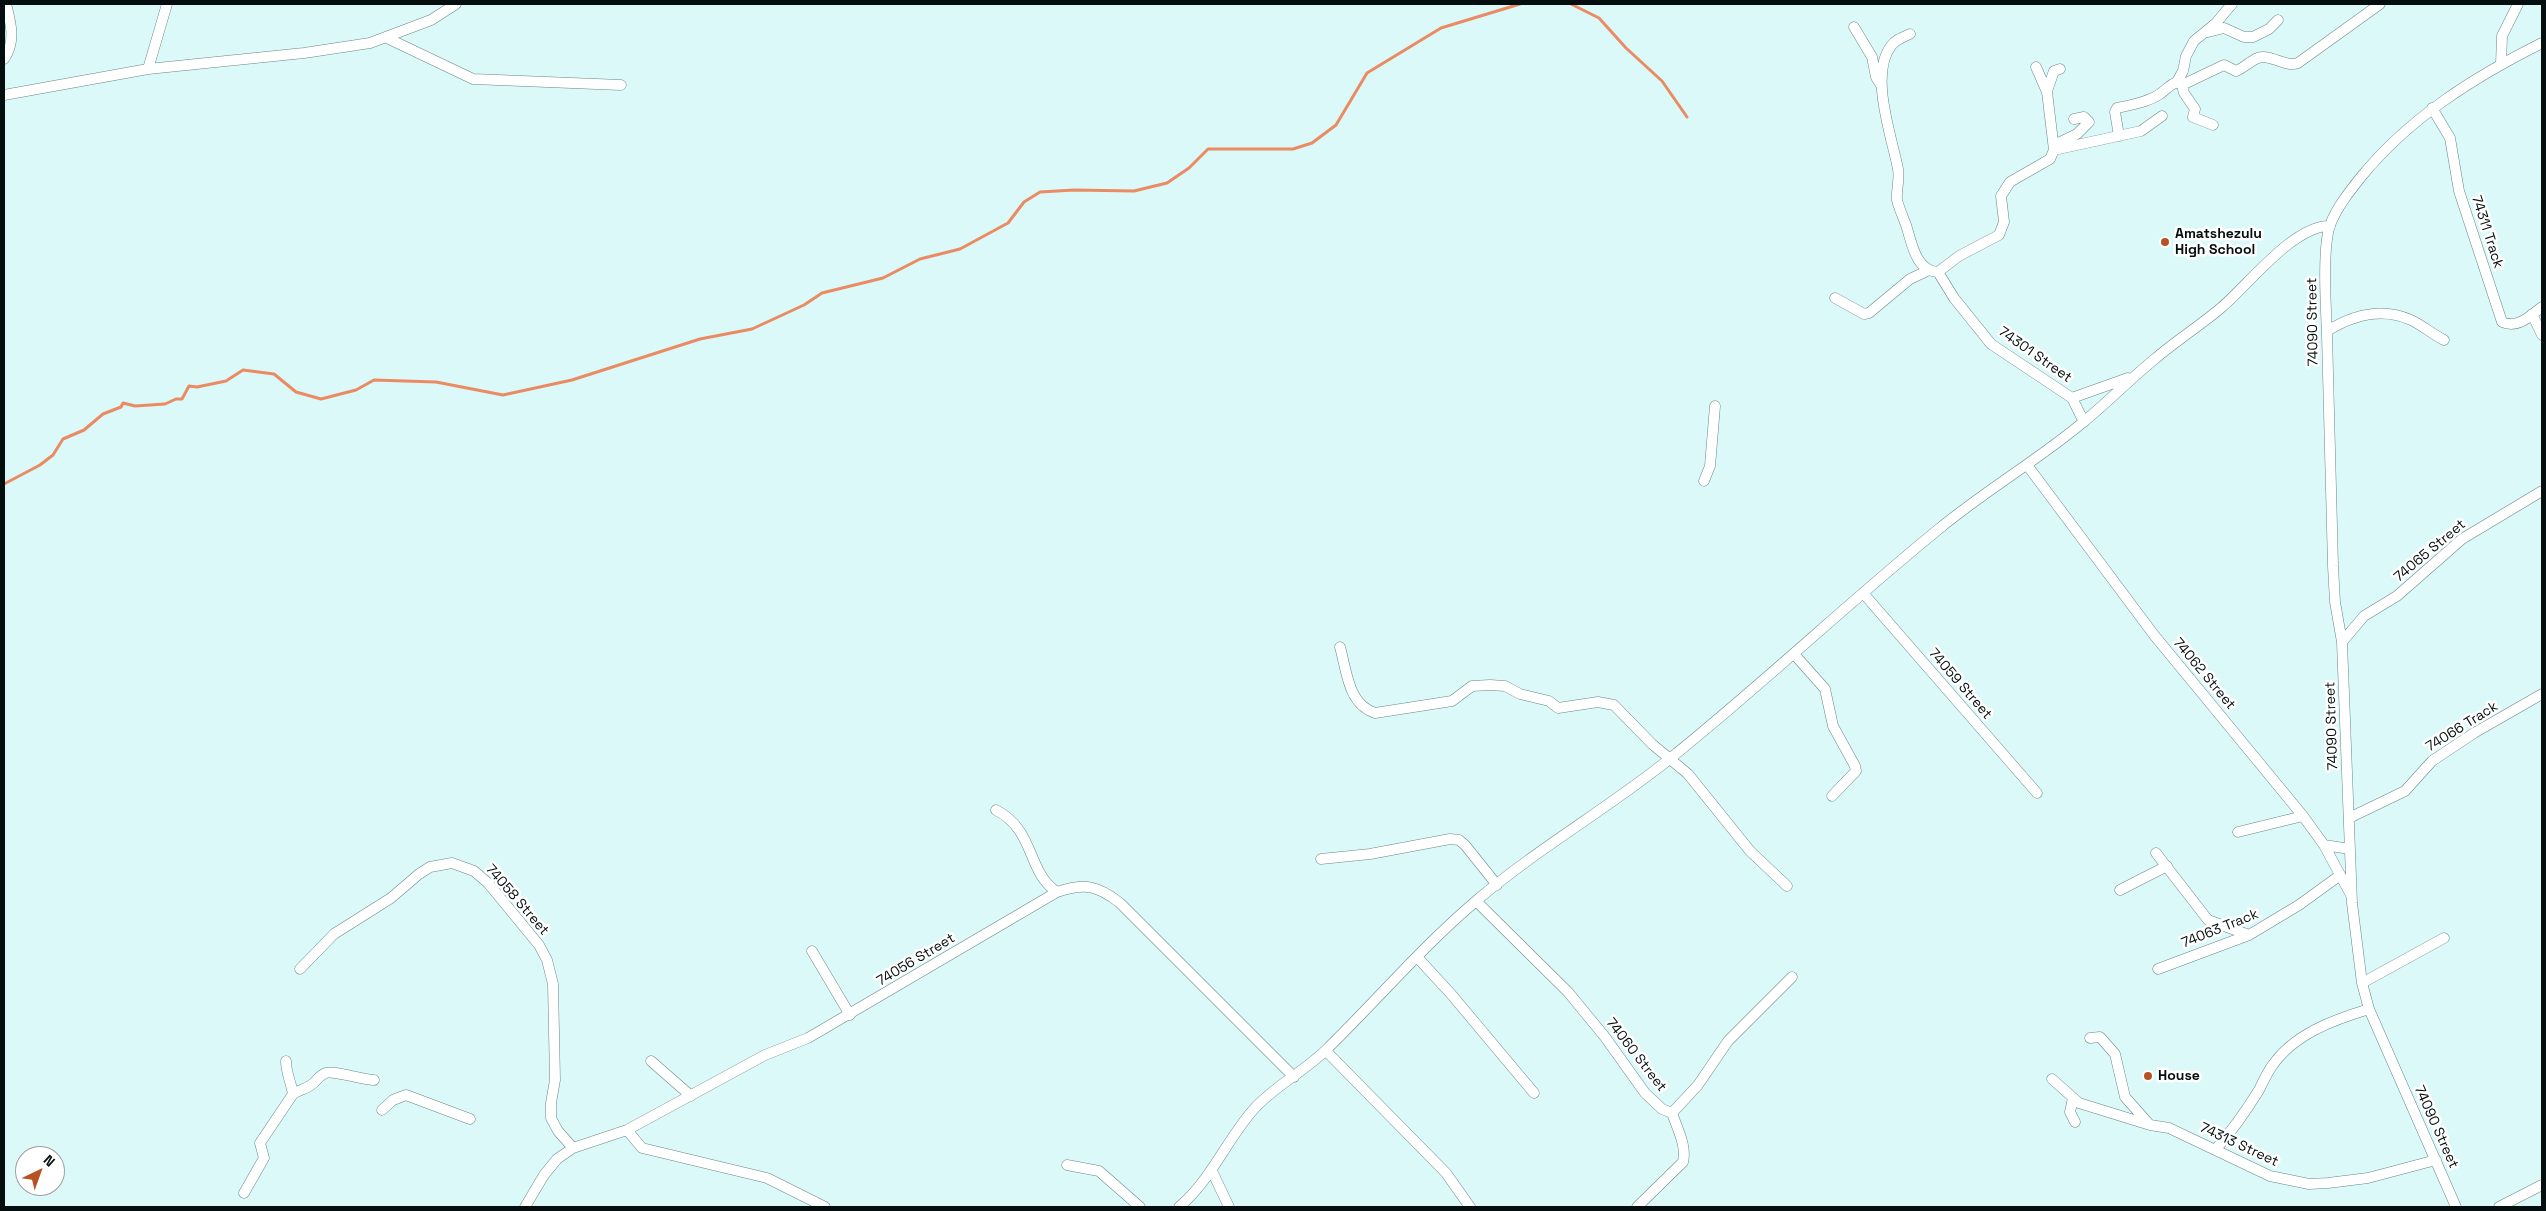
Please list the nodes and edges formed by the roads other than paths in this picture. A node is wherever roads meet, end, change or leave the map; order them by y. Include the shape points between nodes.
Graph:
1 (6, 4) edge
2 (167, 4) edge
3 (456, 4) edge
4 (2380, 4) edge
5 (2518, 4) edge
6 (2230, 6) edge
7 (2278, 20) dead end
8 (1854, 27) dead end
9 (2227, 28) junction
10 (2202, 33) junction
11 (1910, 34) dead end
12 (387, 38) junction
13 (2542, 44) edge
14 (4, 59) edge
15 (2501, 64) junction
16 (2036, 67) dead end
17 (148, 69) junction
18 (2060, 69) dead end
19 (2180, 84) junction
20 (621, 85) dead end
21 (1881, 85) junction
22 (2047, 92) junction
23 (4, 95) edge
24 (2432, 108) junction
25 (2162, 116) dead end
26 (2074, 119) dead end
27 (2213, 126) dead end
28 (2119, 136) junction
29 (2054, 147) junction
30 (2330, 226) junction
31 (1934, 271) junction
32 (1835, 298) dead end
33 (2542, 308) edge
34 (2532, 314) junction
35 (2327, 331) junction
36 (2542, 335) edge
37 (2444, 340) dead end
38 (2133, 376) junction
39 (2072, 398) junction
40 (1715, 406) dead end
41 (2084, 422) junction
42 (2027, 465) junction
43 (1704, 481) dead end
44 (2542, 491) edge
45 (1863, 592) junction
46 (2342, 642) junction
47 (1340, 647) dead end
48 (1794, 654) junction
49 (2542, 694) edge
50 (1669, 760) junction
51 (2037, 793) dead end
52 (1832, 796) dead end
53 (996, 810) dead end
54 (2303, 816) junction
55 (2349, 818) junction
56 (2238, 832) dead end
57 (2324, 845) junction
58 (2350, 849) junction
59 (2156, 852) dead end
60 (1321, 859) dead end
61 (2166, 866) junction
62 (2339, 876) junction
63 (1497, 885) junction
64 (1787, 886) dead end
65 (2120, 890) dead end
66 (1057, 892) junction
67 (1476, 902) junction
68 (2352, 903) junction
69 (2249, 935) junction
70 (2444, 938) dead end
71 (812, 951) dead end
72 (1417, 957) junction
73 (300, 969) dead end
74 (2158, 969) dead end
75 (1792, 977) dead end
76 (2362, 983) junction
77 (2369, 1009) junction
78 (850, 1016) junction
79 (2094, 1036) dead end
80 (1326, 1051) junction
81 (651, 1060) dead end
82 (286, 1061) dead end
83 (1294, 1077) junction
84 (2052, 1079) dead end
85 (374, 1080) dead end
86 (1534, 1093) dead end
87 (293, 1094) junction
88 (692, 1096) junction
89 (2073, 1098) junction
90 (382, 1110) dead end
91 (1672, 1113) junction
92 (470, 1119) dead end
93 (2075, 1122) dead end
94 (2150, 1125) junction
95 (627, 1130) junction
96 (573, 1148) junction
97 (2216, 1149) junction
98 (2436, 1160) junction
99 (1067, 1165) dead end
100 (1212, 1171) junction
101 (2542, 1185) edge
102 (244, 1193) dead end
103 (525, 1207) edge
104 (825, 1207) edge
105 (1140, 1207) edge
106 (1179, 1207) edge
107 (1229, 1207) edge
108 (1470, 1207) edge
109 (1637, 1207) edge
110 (2456, 1207) edge
111 (2499, 1207) edge

1 - 14 street via 12,27 10,47
2 - 17 street
3 - 12 street via 431,20
4 - 19 street via 2298,63 2290,66 2259,57 2236,71 2224,65
5 - 15 street via 2502,36
6 - 9 street
6 - 10 street via 2216,23
7 - 9 street via 2253,37 2244,37
8 - 21 street via 1872,57
9 - 10 street
10 - 19 street via 2188,50
11 - 21 street via 1891,46
12 - 17 street via 304,53
12 - 20 street via 473,79
13 - 15 street
15 - 24 street
16 - 22 street
17 - 23 street
18 - 22 street via 2052,76
19 - 27 street via 2195,109 2192,116
19 - 28 street via 2117,108
21 - 31 street, 74301 Street via 1899,173 1898,202 1915,255
22 - 29 street
24 - 30 street via 2374,161 2348,192
24 - 34 street, 74311 Track via 2450,138 2459,191 2502,322 2518,324
25 - 28 street via 2142,131
26 - 29 street via 2084,117 2089,122 2077,134
28 - 29 street
29 - 31 street via 2050,159 2010,182 2001,196 2004,222 1999,235
30 - 35 street, 74090 Street
30 - 38 street via 2305,232 2221,309
31 - 32 street via 1910,279 1869,314
31 - 39 street, 74301 Street via 1991,344
33 - 34 street, 74311 Track
34 - 36 street
35 - 37 street via 2345,320 2392,313 2412,320
35 - 46 street, 74090 Street via 2333,566
38 - 39 street
38 - 41 street
39 - 41 street, 74301 Street
40 - 43 street via 1710,466
41 - 42 street
42 - 45 street via 1943,526
42 - 54 street, 74062 Street via 2154,635
44 - 46 street, 74065 Street via 2462,539 2397,596 2364,616
45 - 48 street
45 - 51 street, 74059 Street
46 - 55 street, 74090 Street
47 - 50 street via 1354,699 1364,709 1375,712 1452,701 1472,686 1505,686 1520,694 1549,701 1558,708 1598,702 1614,705
48 - 50 street
48 - 52 street via 1825,689 1832,726 1855,766 1856,771
49 - 55 street, 74066 Track via 2432,761 2405,791
50 - 63 street via 1534,854
50 - 64 street via 1688,774 1750,851
53 - 66 street via 1018,827 1043,879
54 - 56 street
54 - 57 street, 74062 Street
55 - 58 street, 74090 Street
57 - 58 street
57 - 62 street, 74062 Street
58 - 68 street, 74090 Street
59 - 61 street
60 - 63 street via 1459,840
61 - 65 street
61 - 69 street via 2208,920
62 - 68 street, 74062 Street via 2351,895
62 - 69 street, 74063 Track
63 - 67 street
66 - 78 street, 74056 Street
66 - 83 street, 74056 Street via 1085,886 1107,893
67 - 72 street
67 - 91 street, 74060 Street via 1568,992 1645,1093 1662,1109
68 - 76 street, 74090 Street
69 - 74 street, 74063 Track
70 - 76 street
71 - 78 street
72 - 80 street
72 - 86 street
73 - 96 street, 74058 Street via 334,934 391,898 430,867 452,863 474,871 488,883 539,945 547,960 553,984 555,1080 551,1118 558,1132
75 - 91 street via 1728,1041 1698,1085
76 - 77 street, 74090 Street
77 - 97 street via 2328,1022 2284,1053
77 - 98 street, 74090 Street
78 - 88 street, 74056 Street via 765,1055
79 - 94 street via 2115,1054 2125,1097
80 - 83 street
80 - 108 street via 1446,1173
81 - 88 street
82 - 87 street
83 - 100 street via 1276,1088 1250,1113
84 - 89 street, 74313 Street
85 - 87 street via 326,1072
87 - 102 street via 260,1144 264,1158
88 - 95 street, 74056 Street
89 - 93 street via 2070,1112
89 - 94 street, 74313 Street via 2079,1103
90 - 92 street via 393,1100 406,1095
91 - 109 street via 1683,1143 1683,1162
94 - 97 street, 74313 Street via 2169,1128
95 - 96 street, 74056 Street
95 - 104 street via 642,1148 767,1178
96 - 103 street, 74056 Street via 557,1159
97 - 98 street, 74313 Street via 2270,1176 2309,1184 2368,1178
98 - 110 street, 74090 Street
99 - 105 street via 1099,1171
100 - 106 street
100 - 107 street
101 - 111 street

